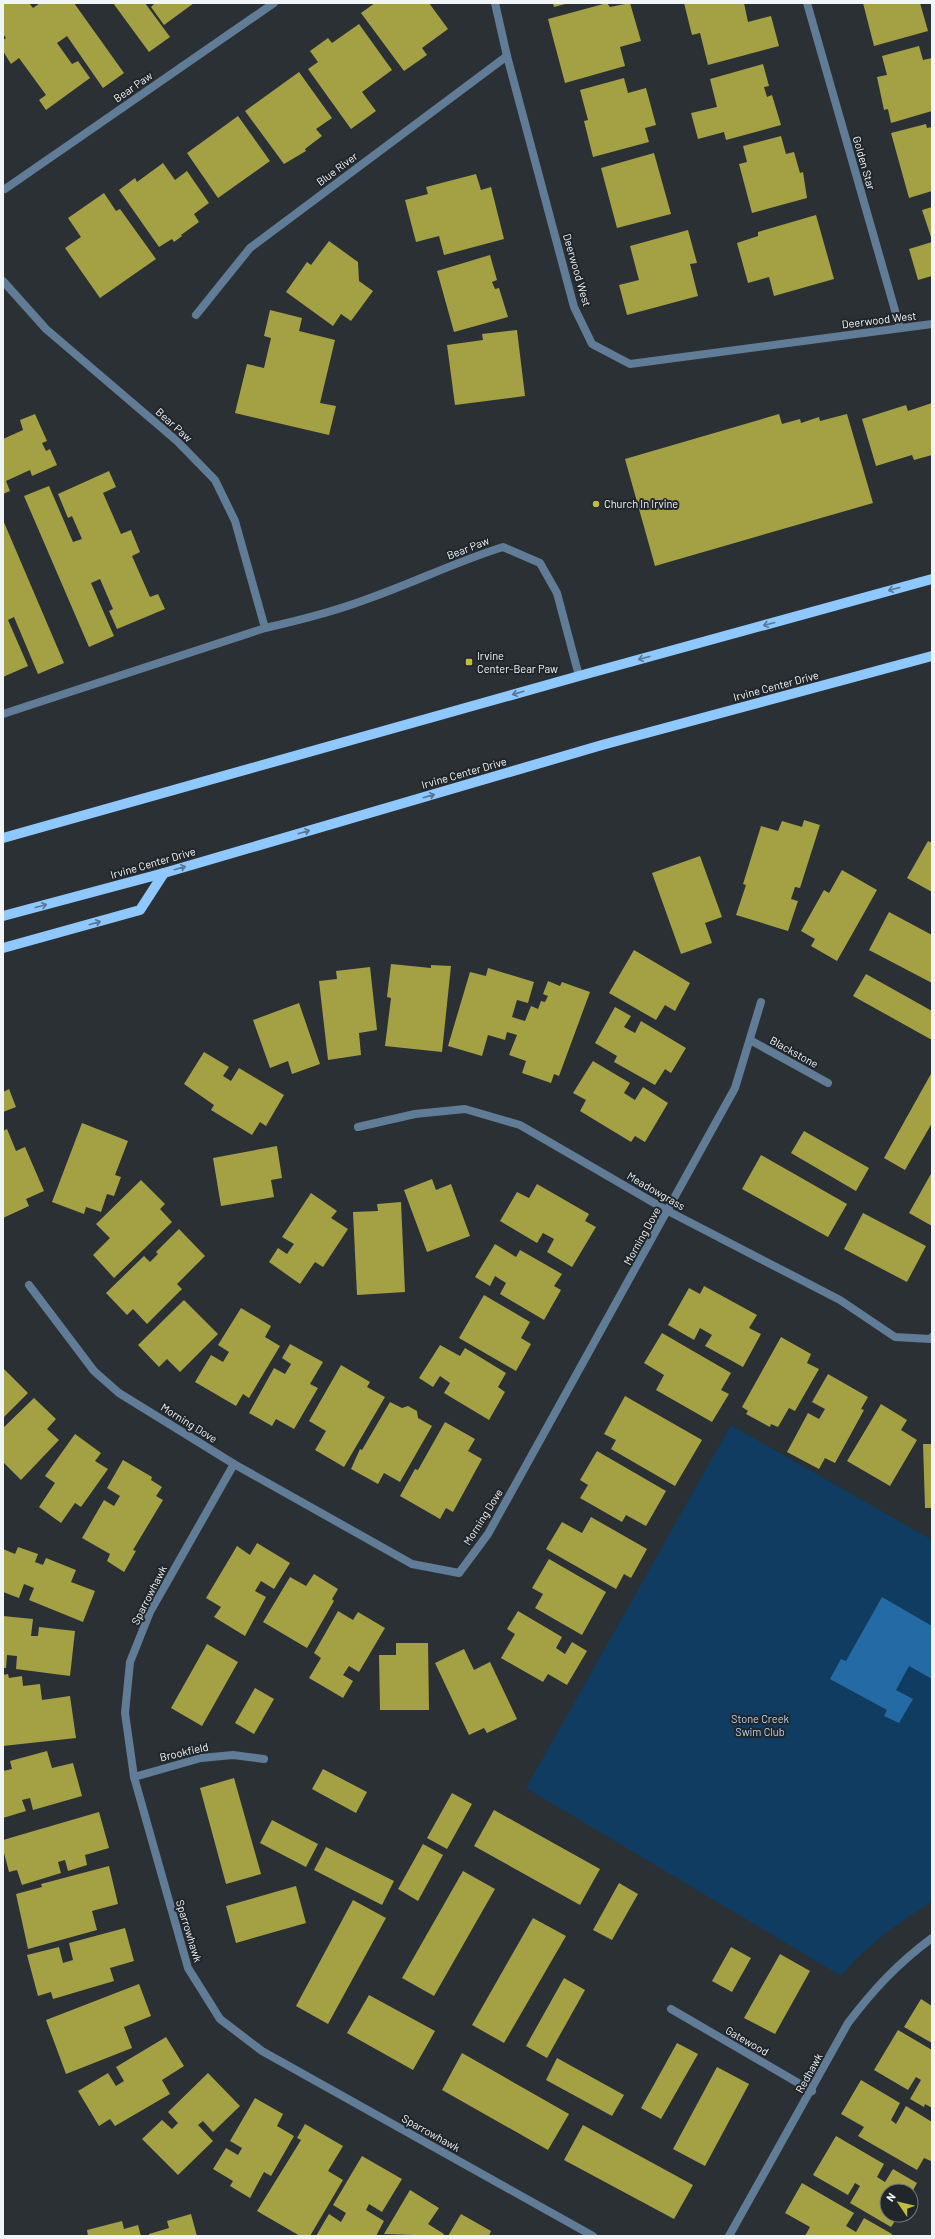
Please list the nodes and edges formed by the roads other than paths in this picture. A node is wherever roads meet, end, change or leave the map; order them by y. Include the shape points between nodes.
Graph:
1 (274, 3) edge
2 (494, 3) edge
3 (806, 3) edge
4 (506, 56) junction
5 (4, 189) edge
6 (3, 281) edge
7 (196, 315) dead end
8 (932, 324) edge
9 (900, 328) junction
10 (932, 579) edge
11 (265, 628) junction
12 (932, 656) edge
13 (579, 676) junction
14 (3, 714) edge
15 (3, 838) edge
16 (164, 873) junction
17 (3, 916) edge
18 (3, 948) edge
19 (761, 1002) dead end
20 (750, 1040) junction
21 (828, 1083) dead end
22 (358, 1127) dead end
23 (668, 1211) junction
24 (29, 1285) dead end
25 (932, 1337) edge
26 (234, 1464) junction
27 (264, 1759) dead end
28 (134, 1777) junction
29 (932, 1938) edge
30 (671, 2009) dead end
31 (812, 2091) junction
32 (594, 2236) edge
33 (729, 2236) edge

1 - 5 street, Bear Paw
2 - 4 street, Deerwood West
3 - 9 street, Golden Star
4 - 7 street, Blue River via 250,248
4 - 9 street, Deerwood West via 574,307 592,344 630,364
6 - 11 street, Bear Paw via 46,329 176,441 215,480 235,521
8 - 9 street, Deerwood West
10 -> 13 main road
11 - 13 street, Bear Paw via 368,599 503,546 540,563 557,593
11 - 14 street, Bear Paw
16 -> 12 main road, Irvine Center Drive via 602,745
13 -> 15 main road
17 -> 16 main road, Irvine Center Drive
18 -> 16 main road via 140,910
19 - 20 street, Morning Dove
20 - 21 street, Blackstone
20 - 23 street, Morning Dove via 735,1088
22 - 23 street, Meadowgrass via 415,1114 465,1109 520,1125
23 - 25 street, Meadowgrass via 840,1300 895,1337
23 - 26 street, Morning Dove via 488,1534 460,1573 412,1564
24 - 26 street, Morning Dove via 94,1371 119,1393
26 - 28 street, Sparrowhawk via 150,1612 130,1662 125,1713
27 - 28 street, Brookfield via 233,1755 201,1758
28 - 32 street, Sparrowhawk via 188,1968 220,2019 262,2051
29 - 31 street, Redhawk via 894,1968 872,1991 848,2023
30 - 31 street, Gatewood
31 - 33 street, Redhawk

